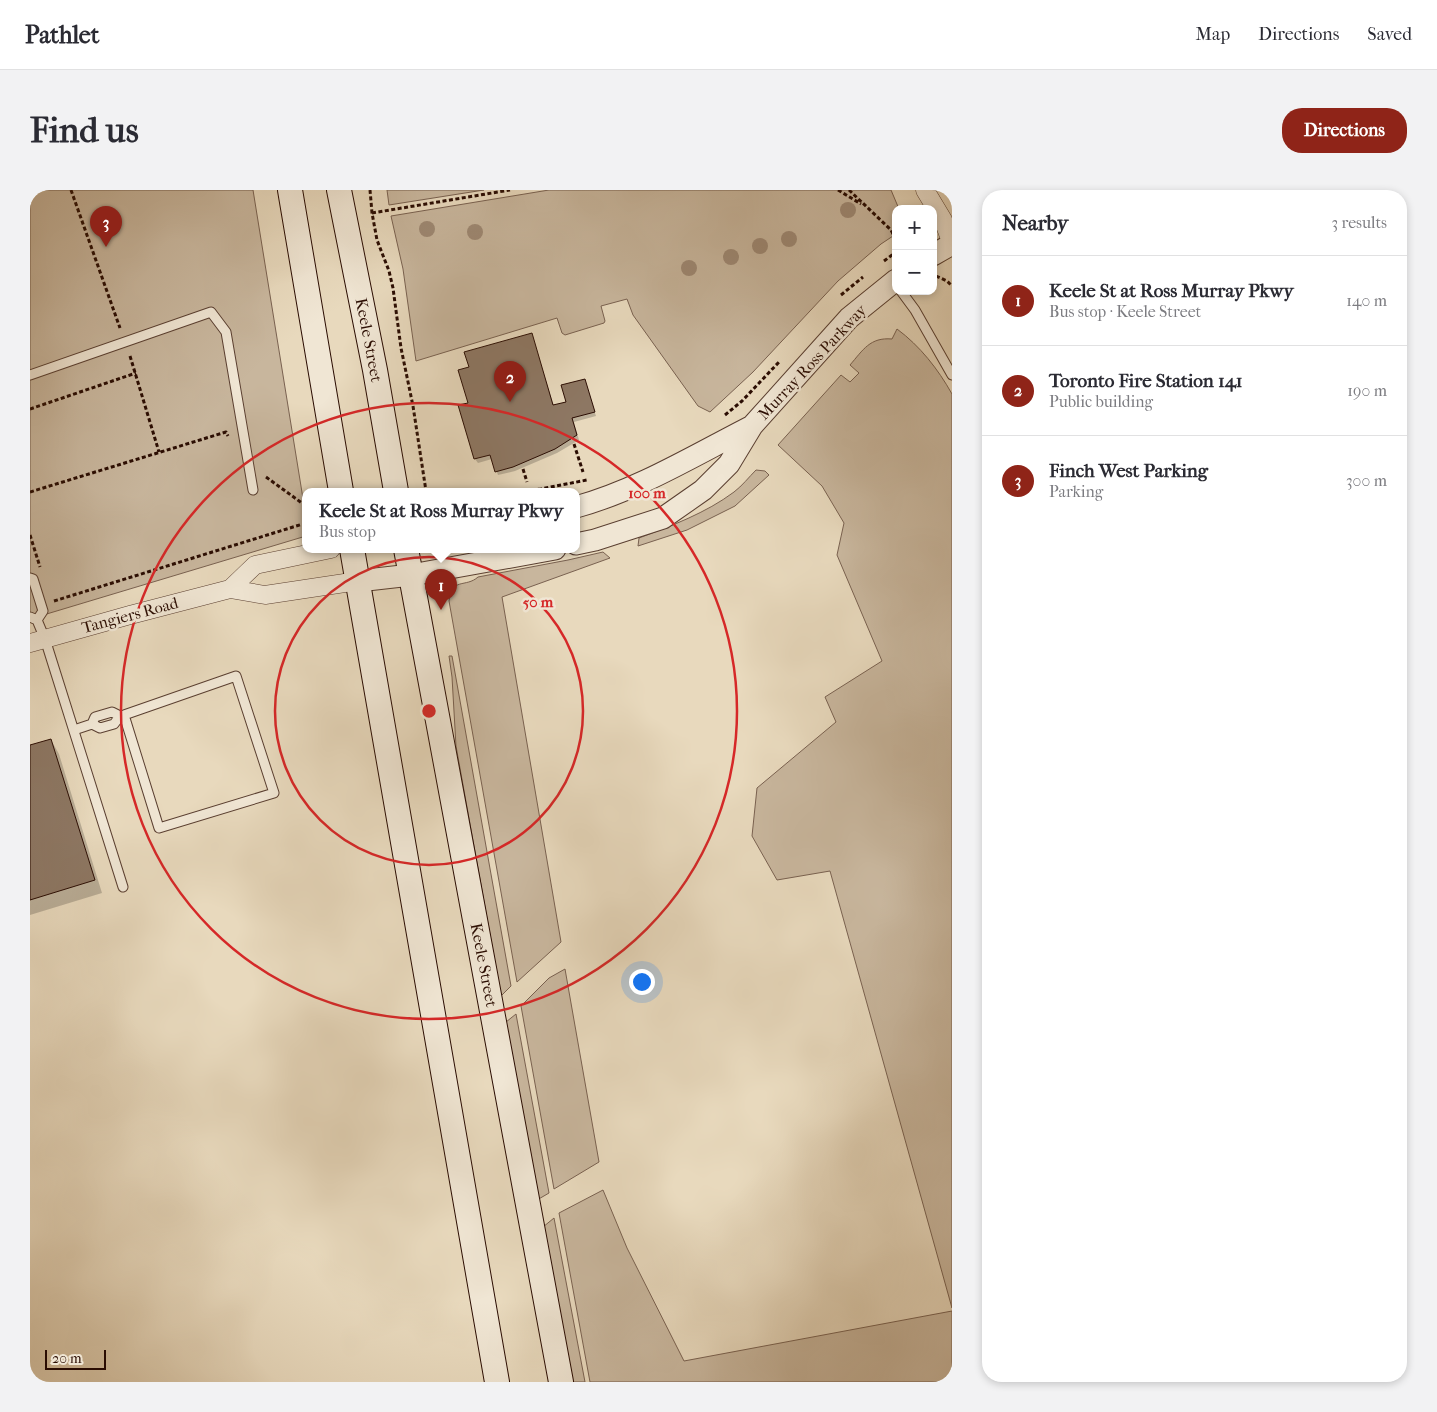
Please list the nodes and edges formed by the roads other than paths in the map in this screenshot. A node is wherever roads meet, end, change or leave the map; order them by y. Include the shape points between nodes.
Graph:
1 (290, 190) edge
2 (339, 190) edge
3 (925, 190) edge
4 (952, 244) edge
5 (937, 253) edge
6 (892, 288) edge
7 (905, 295) edge
8 (30, 375) edge
9 (952, 375) edge
10 (752, 426) junction
11 (340, 488) edge
12 (396, 488) edge
13 (253, 490) dead end
14 (580, 506) edge
15 (580, 543) edge
16 (312, 553) edge
17 (353, 553) edge
18 (407, 553) edge
19 (533, 553) edge
20 (411, 575) junction
21 (30, 578) edge
22 (358, 581) junction
23 (230, 589) junction
24 (34, 618) edge
25 (38, 641) edge
26 (122, 715) junction
27 (74, 730) junction
28 (123, 887) dead end
29 (497, 1382) edge
30 (561, 1382) edge

1 - 11 main road
2 - 12 main road, Keele Street via 376,370
3 - 4 street via 943,220
4 - 5 street
6 - 10 street, Murray Ross Parkway via 849,318
7 - 9 lane
8 - 13 lane via 211,312 226,332
10 - 14 street, Murray Ross Parkway via 661,474
10 - 15 street, Murray Ross Parkway via 729,464 703,490 663,518
16 - 23 street, Tangiers Road via 255,565
17 - 22 main road
18 - 20 main road, Keele Street
19 - 20 street
20 - 22 street
20 - 30 main road, Keele Street
21 - 24 lane via 43,611
22 - 23 street, Tangiers Road via 264,595
22 - 29 main road
23 - 25 street, Tangiers Road
24 - 25 lane
25 - 27 lane
26 - 26 lane via 236,676 274,793 159,828
26 - 27 lane via 114,724 100,728 92,724
27 - 28 lane

